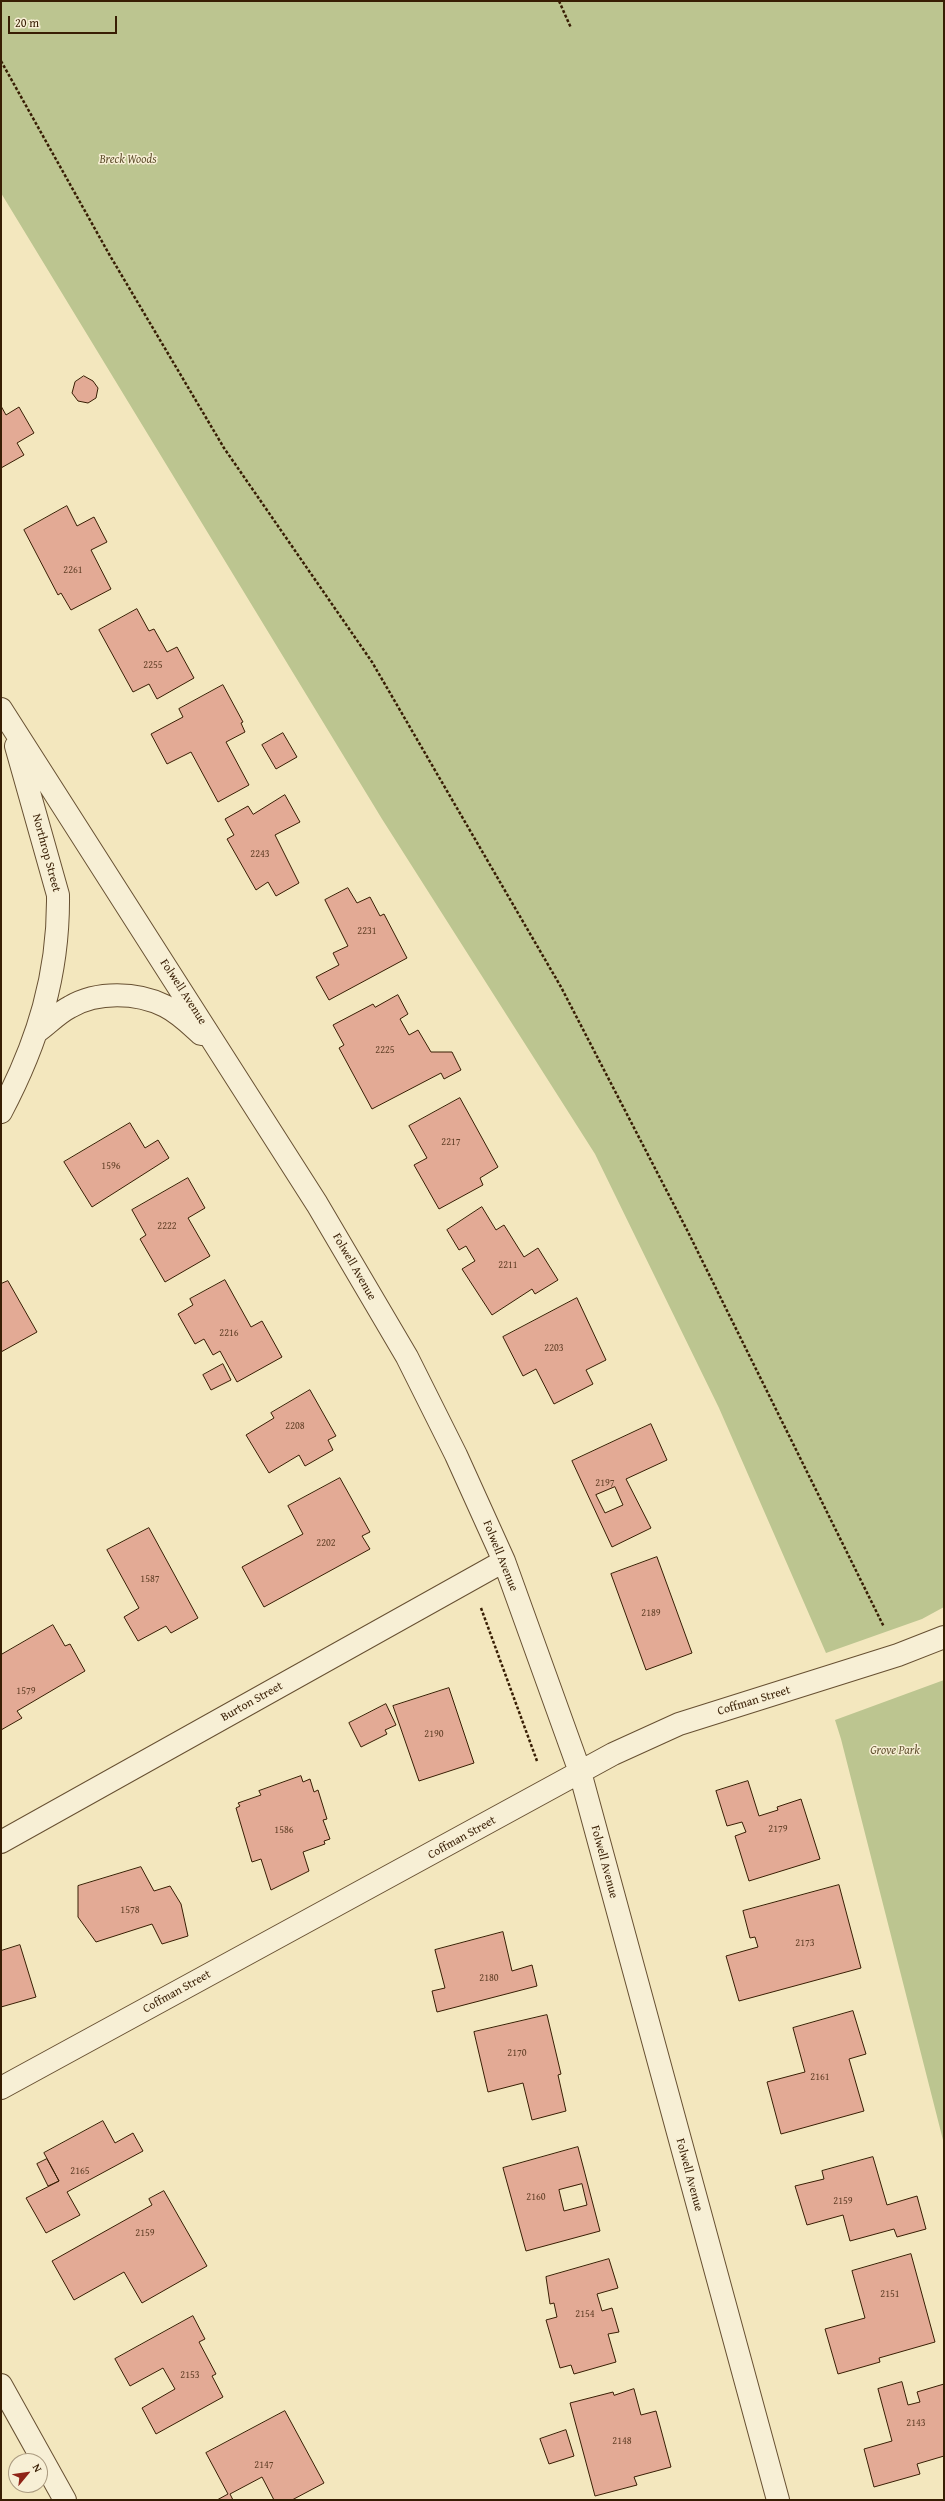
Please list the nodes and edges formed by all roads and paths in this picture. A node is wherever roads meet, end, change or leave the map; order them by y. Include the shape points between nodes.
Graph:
1 (558, 1) edge
2 (571, 28) dead end
3 (1, 61) edge
4 (6, 716) edge
5 (38, 1031) junction
6 (221, 1052) junction
7 (1, 1112) edge
8 (504, 1561) junction
9 (479, 1604) dead end
10 (944, 1637) edge
11 (898, 1656) junction
12 (538, 1764) dead end
13 (580, 1772) junction
14 (1, 1842) edge
15 (1, 2088) edge
16 (1, 2385) edge
17 (65, 2500) edge
18 (778, 2500) edge

1 - 2 path
3 - 11 path via 109,254 224,448 372,662 561,987 687,1230
4 - 5 street, Northrop Street via 58,894 53,971
4 - 6 street, Folwell Avenue
5 - 6 street via 70,1007 94,997 121,995 164,1005 179,1014
5 - 7 street, Northrop Street via 22,1072
6 - 8 street, Folwell Avenue via 317,1204 406,1357 456,1456
8 - 13 street, Folwell Avenue
8 - 14 street, Burton Street
9 - 12 path
10 - 11 street, Coffman Street
11 - 13 street, Coffman Street via 679,1724
13 - 15 street, Coffman Street
13 - 18 street, Folwell Avenue
16 - 17 street

